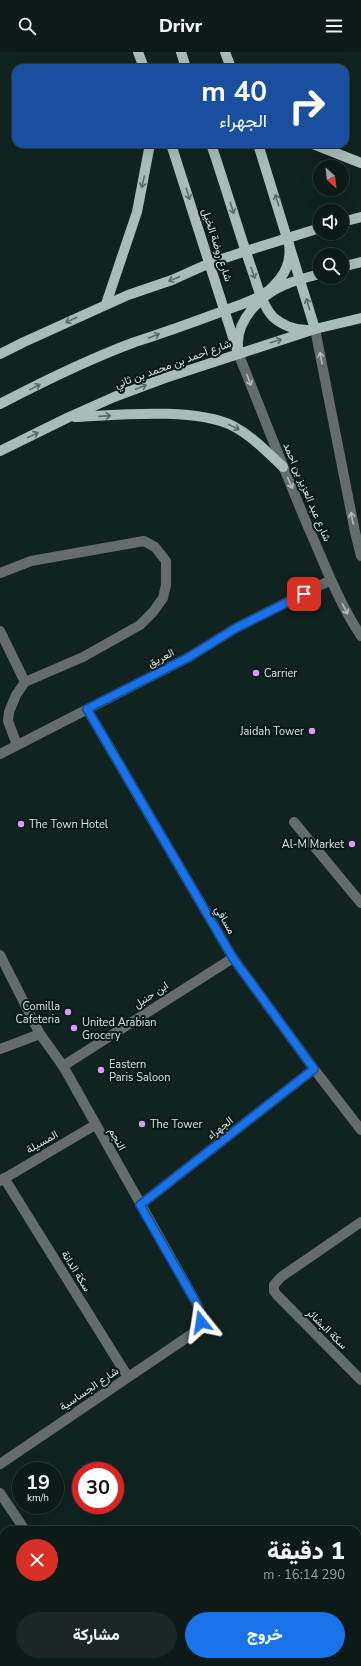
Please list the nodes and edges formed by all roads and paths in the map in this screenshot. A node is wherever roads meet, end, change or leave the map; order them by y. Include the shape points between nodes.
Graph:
1 (138, 52) edge
2 (181, 52) edge
3 (225, 52) edge
4 (142, 64) edge
5 (185, 64) edge
6 (230, 64) edge
7 (149, 148) edge
8 (172, 148) edge
9 (212, 148) edge
10 (259, 148) edge
11 (324, 148) edge
12 (361, 162) edge
13 (361, 217) edge
14 (349, 220) edge
15 (313, 230) edge
16 (288, 238) junction
17 (246, 251) junction
18 (361, 262) edge
19 (210, 263) junction
20 (349, 265) edge
21 (313, 276) edge
22 (301, 279) junction
23 (262, 297) junction
24 (106, 304) junction
25 (225, 310) junction
26 (361, 318) edge
27 (315, 329) junction
28 (238, 353) junction
29 (0, 354) edge
30 (0, 404) edge
31 (67, 418) junction
32 (0, 451) edge
33 (283, 467) junction
34 (361, 556) edge
35 (0, 572) edge
36 (331, 580) junction
37 (0, 631) edge
38 (361, 636) edge
39 (25, 682) junction
40 (87, 709) junction
41 (17, 745) junction
42 (0, 754) edge
43 (294, 822) dead end
44 (361, 903) edge
45 (0, 955) edge
46 (233, 958) junction
47 (40, 1034) junction
48 (0, 1049) edge
49 (63, 1066) junction
50 (314, 1069) junction
51 (96, 1125) junction
52 (361, 1130) edge
53 (2, 1179) edge
54 (140, 1205) junction
55 (361, 1222) edge
56 (192, 1334) joint
57 (128, 1377) junction
58 (361, 1380) edge
59 (0, 1464) edge
60 (0, 1495) edge
61 (22, 1526) edge

1 - 4 main road
2 - 5 main road
3 - 6 main road
7 -> 24 main road via 137,212
8 -> 19 main road, شارع روضة الخيل
9 -> 17 main road
16 -> 10 main road
11 - 12 main road
13 - 14 main road
15 - 16 main road
16 - 17 main road
16 - 22 main road
16 - 23 main road via 290,249 287,267 280,279
17 - 19 main road
17 -> 23 main road
18 - 20 main road
19 -> 24 main road
19 - 25 main road, شارع روضة الخيل
21 - 22 main road
22 - 23 main road
27 -> 22 main road
23 - 25 main road
23 - 27 main road via 273,316 285,325 299,330
23 - 28 main road via 241,330
24 -> 29 main road
25 - 28 main road, شارع روضة الخيل
30 -> 25 main road via 84,363
26 - 27 main road, شارع أحمد بن محمد بن ثاني
28 -> 27 main road, شارع أحمد بن محمد بن ثاني
34 -> 27 street
31 -> 28 main road, شارع أحمد بن محمد بن ثاني via 129,392
28 -> 33 street, شارع عبد العزيز بن احمد
32 -> 31 main road, شارع أحمد بن محمد بن ثاني
31 -> 33 main road via 150,414 209,418 242,431
33 -> 36 street, شارع عبد العزيز بن احمد
35 - 39 street via 32,561 144,541 155,547 166,562 163,598 140,625 83,657
36 -> 38 street, شارع عبد العزيز بن احمد
36 - 40 street, العريق
37 - 39 street
39 - 41 street via 9,712 8,721
40 - 41 street, العريق
40 - 46 street, مسافي
41 - 42 street, العريق
43 - 44 street
45 - 47 street, النجم
46 - 49 street, ابن حنبل
46 - 50 street, مسافي
47 - 48 street
47 - 49 street, النجم
49 - 51 street, النجم
50 - 52 street, مسافي
50 - 54 street, الجهراء
51 - 53 street, المسيلة
51 - 54 street, النجم
53 - 57 street, سكة الدانة
54 - 56 street, النجم via 201,1313 201,1322
55 - 58 street, سكة البشائر via 276,1280 274,1285 277,1295
56 - 57 street, شارع الجساسية
57 - 59 street, شارع الجساسية
60 - 61 street

